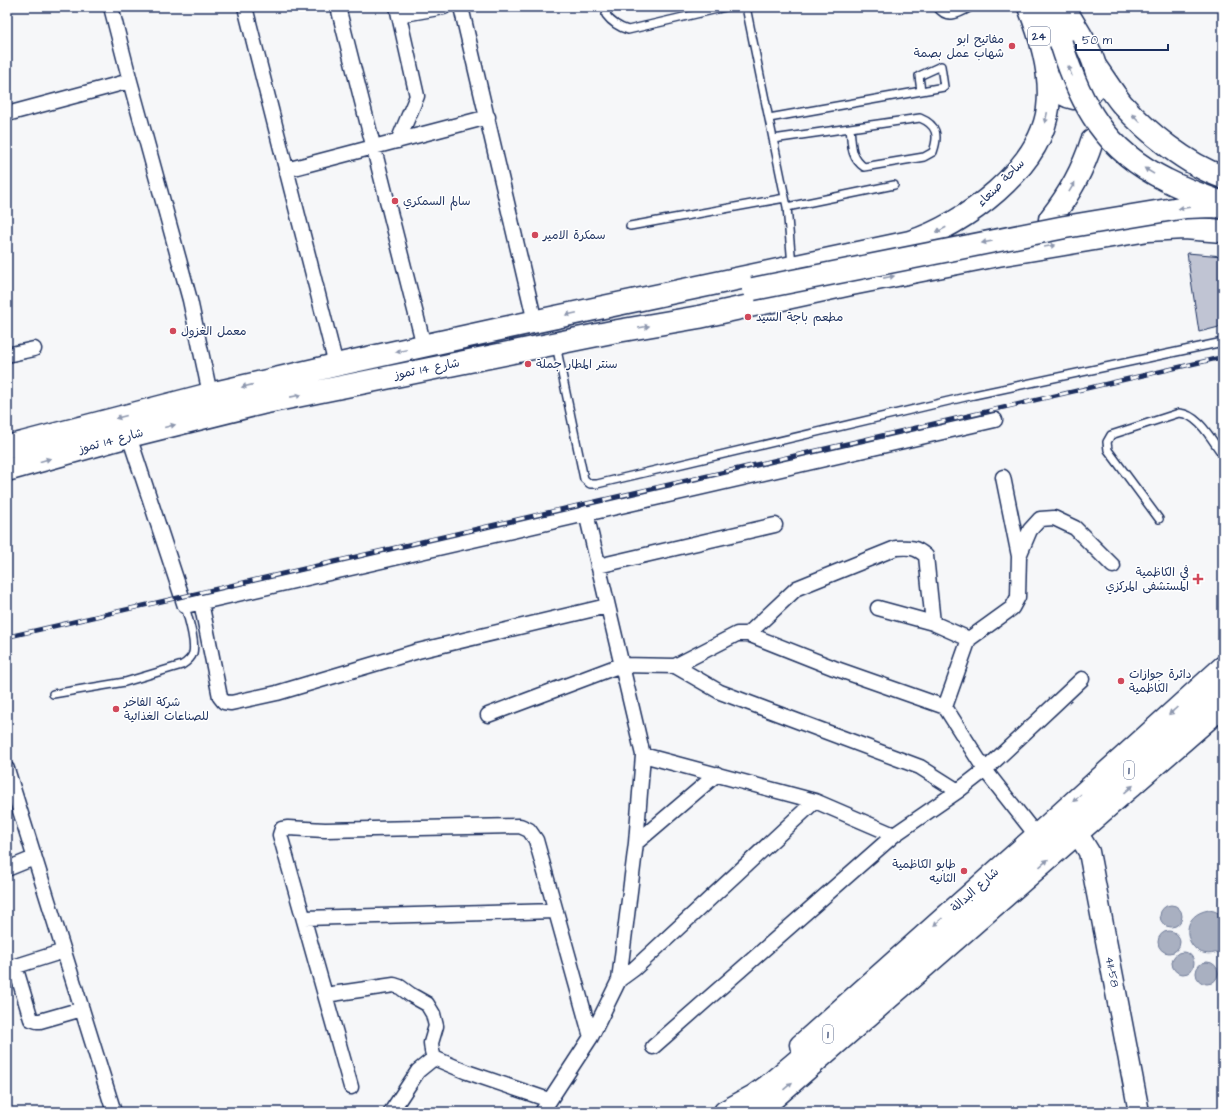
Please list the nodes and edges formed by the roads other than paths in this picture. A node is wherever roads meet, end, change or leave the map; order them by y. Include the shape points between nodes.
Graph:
1 (111, 7) edge
2 (245, 7) edge
3 (338, 7) edge
4 (444, 7) edge
5 (461, 7) edge
6 (608, 7) edge
7 (726, 7) edge
8 (746, 7) edge
9 (937, 7) edge
10 (971, 7) edge
11 (1029, 7) edge
12 (1046, 7) edge
13 (1064, 7) edge
14 (398, 11) edge
15 (1045, 65) junction
16 (130, 81) junction
17 (1091, 90) junction
18 (921, 91) dead end
19 (7, 114) edge
20 (488, 117) junction
21 (769, 118) junction
22 (850, 128) junction
23 (773, 139) junction
24 (398, 141) junction
25 (1092, 141) dead end
26 (373, 147) junction
27 (286, 170) junction
28 (1223, 177) edge
29 (894, 185) dead end
30 (785, 198) junction
31 (1223, 203) edge
32 (787, 207) junction
33 (1223, 207) edge
34 (1050, 219) dead end
35 (630, 226) dead end
36 (1223, 231) edge
37 (1023, 244) dead end
38 (998, 255) junction
39 (845, 256) junction
40 (792, 268) junction
41 (851, 284) junction
42 (535, 322) junction
43 (449, 341) junction
44 (1223, 342) edge
45 (556, 344) junction
46 (424, 346) junction
47 (34, 349) dead end
48 (7, 355) edge
49 (336, 365) junction
50 (210, 394) junction
51 (995, 420) dead end
52 (129, 436) junction
53 (7, 446) edge
54 (1223, 455) edge
55 (7, 470) edge
56 (1003, 477) dead end
57 (586, 513) junction
58 (1159, 519) dead end
59 (776, 525) dead end
60 (1019, 556) junction
61 (598, 566) junction
62 (1113, 566) dead end
63 (201, 602) junction
64 (185, 606) junction
65 (607, 606) junction
66 (878, 608) dead end
67 (932, 623) junction
68 (748, 634) junction
69 (970, 639) junction
70 (621, 665) junction
71 (675, 666) junction
72 (1223, 666) edge
73 (1082, 679) dead end
74 (1223, 687) edge
75 (53, 694) dead end
76 (945, 707) junction
77 (1223, 707) edge
78 (488, 715) dead end
79 (642, 755) junction
80 (7, 769) edge
81 (985, 770) junction
82 (717, 774) junction
83 (958, 791) junction
84 (815, 801) junction
85 (1078, 834) junction
86 (894, 835) junction
87 (636, 843) junction
88 (1036, 844) junction
89 (34, 858) junction
90 (7, 869) edge
91 (556, 911) junction
92 (304, 918) junction
93 (64, 951) junction
94 (11, 967) edge
95 (619, 980) junction
96 (325, 995) junction
97 (82, 1009) junction
98 (591, 1037) junction
99 (653, 1047) dead end
100 (434, 1058) junction
101 (351, 1087) dead end
102 (546, 1106) edge
103 (114, 1112) edge
104 (392, 1112) edge
105 (725, 1112) edge
106 (759, 1112) edge
107 (1139, 1112) edge

1 - 16 street
2 - 27 street
3 - 26 street
4 - 14 street
5 - 20 street
6 - 7 lane via 606,15 612,22 628,30
8 - 21 lane
9 - 10 lane via 947,14 956,16
11 - 15 main road, 24
31 -> 12 main road, bridge via 1183,188 1147,170 1101,129 1078,92
13 - 17 main road via 1087,46
14 - 24 street via 417,96
15 - 17 main road via 1062,94
15 -> 39 main road, ساحة صنعاء via 1048,87 1045,123 1032,150 1010,177 980,204 928,237
16 - 19 street
16 - 50 street via 190,300
28 -> 17 main road via 1213,174 1164,142 1121,103
18 - 21 lane
20 - 24 street
20 - 42 street
21 - 23 lane
22 - 22 lane via 920,118 934,127 937,142 934,152 924,157 864,167 857,162 853,154
22 - 23 lane
23 - 30 lane
24 - 26 street
34 -> 25 main road via 1079,177
26 - 27 street
26 - 46 street
27 - 49 street
29 - 32 lane
30 - 32 lane
30 - 35 lane
32 - 40 lane
33 -> 43 main road, bridge via 1186,207 1065,226 624,316 518,341 491,345
38 -> 36 main road via 1148,230 1184,228
37 - 38 main road
41 -> 38 main road
39 - 40 main road, ساحة صنعاء
39 - 41 main road via 841,264 842,274
40 -> 42 main road, شارع 14 تموز
45 -> 41 main road, شارع 14 تموز via 699,317
42 - 43 main road, شارع 14 تموز
43 - 46 main road, شارع 14 تموز
44 - 45 lane via 974,395 597,484 590,484 584,479
52 -> 45 main road, شارع 14 تموز via 262,403
46 -> 49 main road, شارع 14 تموز
47 - 48 street
49 -> 50 main road, شارع 14 تموز
50 -> 53 main road, شارع 14 تموز
51 - 57 street
55 -> 52 main road, شارع 14 تموز
52 - 64 street
54 - 58 lane via 1197,421 1179,413 1111,435 1107,442 1108,450
56 - 60 street
57 - 61 street
57 - 63 street
59 - 61 street
60 - 62 street via 1030,530 1040,519 1054,518 1075,528
60 - 69 street via 1018,597 1012,608
61 - 65 street
63 - 64 street
63 - 65 street via 220,697 224,702 231,703 277,693 418,651
64 - 75 lane via 193,652 190,659 182,665 125,682
65 - 70 street
66 - 67 street
67 - 68 street via 926,556 919,549 896,548 797,588
67 - 69 street
68 - 71 street via 737,634
68 - 76 street
69 - 76 street
70 - 71 street
70 - 78 street
70 - 79 street
71 - 83 street via 720,692 920,767
72 -> 88 main road
73 - 81 street
74 - 88 main road, 1
76 - 81 street
85 -> 77 main road, شارع البدالة
79 - 82 street
79 - 87 street
80 - 89 street
81 - 83 street
81 - 88 street
82 - 84 street
82 - 87 street
83 - 86 street
84 - 86 street
84 - 95 street
106 -> 85 main road, شارع البدالة
85 - 107 main road, 411-58 via 1089,852
86 - 99 street
87 - 95 street
88 -> 105 main road, 1 via 881,990 768,1086
89 - 90 street
89 - 93 street
91 - 92 street
91 - 92 street via 536,840 529,830 520,826 282,829 280,835
91 - 98 street
92 - 96 street
93 - 94 street
93 - 97 street
94 - 97 street via 31,1019 40,1021
95 - 98 street
96 - 100 street via 394,985 400,987 427,1004 433,1014 436,1026 431,1043
96 - 101 street
97 - 103 street
98 - 102 street
100 - 102 street
100 - 104 street via 418,1071

